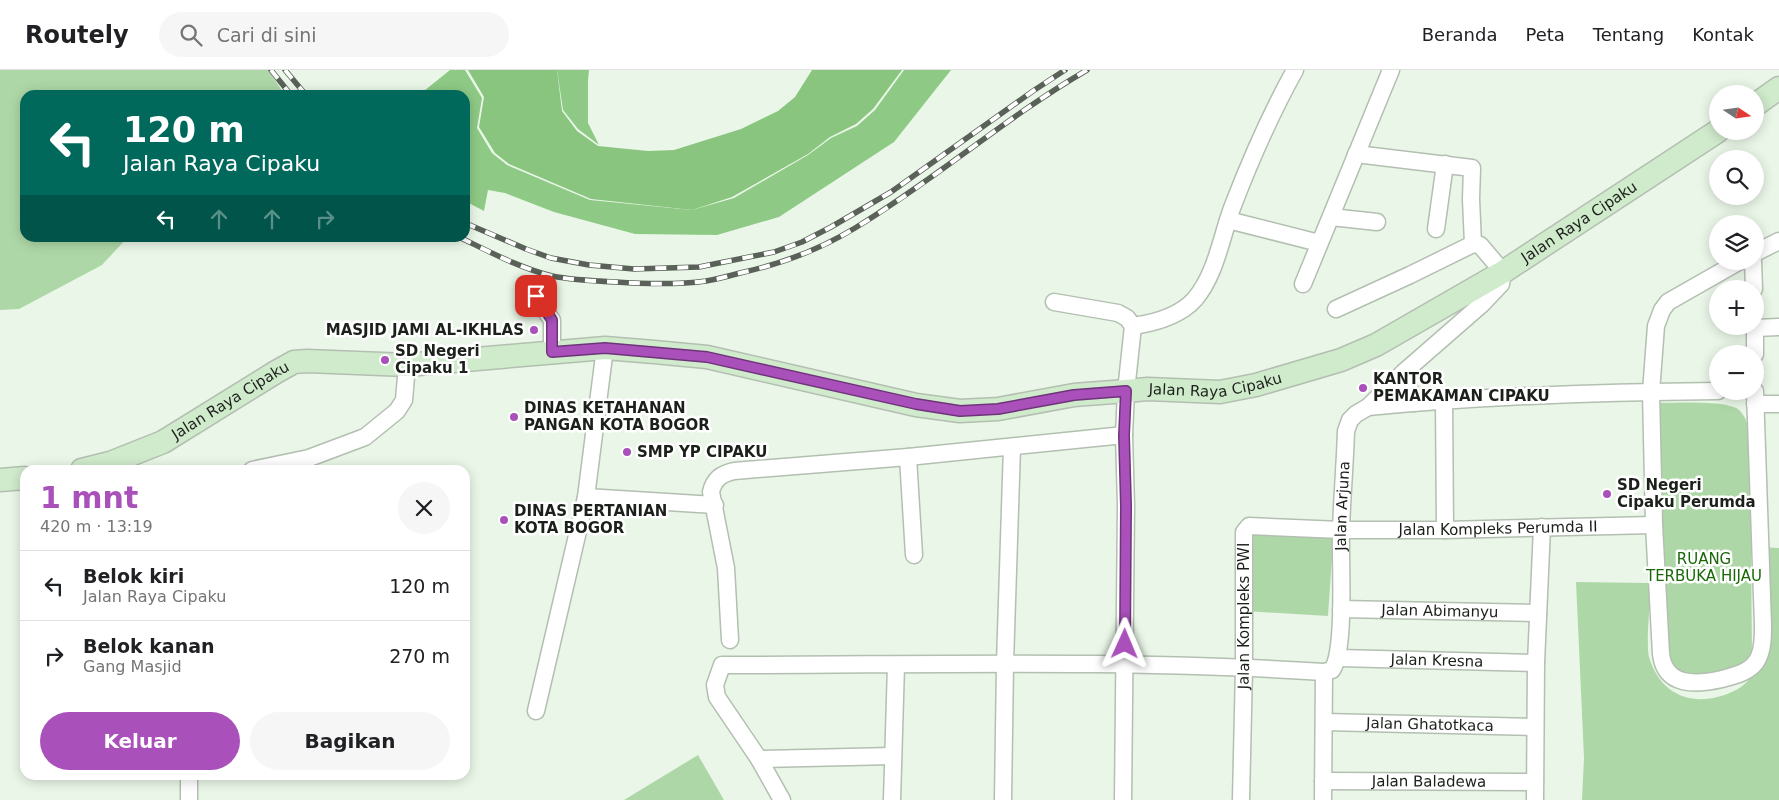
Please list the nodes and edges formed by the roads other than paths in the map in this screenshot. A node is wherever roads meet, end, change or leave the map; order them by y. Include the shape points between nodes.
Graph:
1 (1295, 70) edge
2 (1391, 70) edge
3 (1779, 88) edge
4 (1764, 99) edge
5 (1709, 137) edge
6 (1356, 154) junction
7 (1445, 164) junction
8 (1331, 217) junction
9 (1228, 220) junction
10 (1377, 222) dead end
11 (1436, 229) dead end
12 (1779, 241) edge
13 (1320, 243) junction
14 (1474, 244) junction
15 (1764, 248) edge
16 (1724, 270) edge
17 (1503, 272) junction
18 (1303, 284) dead end
19 (536, 296) dead end
20 (1054, 302) dead end
21 (1336, 309) dead end
22 (1133, 326) junction
23 (1764, 327) edge
24 (1779, 327) edge
25 (605, 348) junction
26 (552, 352) junction
27 (407, 365) junction
28 (1404, 372) junction
29 (1126, 391) junction
30 (1709, 391) edge
31 (1651, 392) junction
32 (1444, 400) junction
33 (1755, 400) edge
34 (1763, 400) edge
35 (1414, 403) junction
36 (1779, 404) edge
37 (1368, 407) junction
38 (1124, 435) junction
39 (1012, 447) junction
40 (908, 457) junction
41 (102, 465) edge
42 (276, 465) edge
43 (20, 478) edge
44 (0, 480) edge
45 (586, 498) junction
46 (715, 505) junction
47 (1654, 525) junction
48 (1542, 527) junction
49 (1341, 530) junction
50 (1445, 530) junction
51 (914, 555) dead end
52 (1341, 609) junction
53 (1538, 613) junction
54 (730, 640) dead end
55 (1338, 658) junction
56 (1005, 663) junction
57 (1536, 663) junction
58 (1125, 664) junction
59 (896, 665) junction
60 (1244, 666) junction
61 (1324, 672) junction
62 (536, 711) dead end
63 (1324, 722) junction
64 (1535, 727) junction
65 (892, 756) junction
66 (758, 759) junction
67 (190, 780) edge
68 (1323, 781) junction
69 (1535, 782) junction
70 (189, 800) edge
71 (782, 800) edge
72 (892, 800) edge
73 (1003, 800) edge
74 (1123, 800) edge
75 (1241, 800) edge
76 (1322, 800) edge
77 (1535, 800) edge

1 - 9 street via 1258,143
2 - 6 street
3 - 4 street
5 - 17 street, Jalan Raya Cipaku
6 - 7 street
6 - 8 street
7 - 11 street
7 - 14 street via 1473,170
8 - 10 street
8 - 13 street
9 - 13 street
9 - 22 street via 1218,254 1194,300 1159,320
12 - 15 street
13 - 18 street
14 - 17 street via 1480,245
14 - 21 street
16 - 31 street via 1668,302 1662,310 1656,326
17 - 28 street, Jalan Arjuna via 1502,284
17 - 29 street, Jalan Raya Cipaku via 1376,345 1342,360 1220,392
19 - 26 street via 552,320
20 - 22 street via 1118,313
22 - 29 street
23 - 24 street
25 - 26 street, Jalan Raya Cipaku
25 - 29 street, Jalan Raya Cipaku via 707,357 960,411 998,409 1074,395
25 - 45 street
26 - 27 street, Jalan Raya Cipaku
27 - 41 street, Jalan Raya Cipaku via 294,362 163,442
27 - 42 street via 404,400 397,411 366,437 309,458
28 - 35 street
28 - 37 street, Jalan Arjuna
29 - 38 street
30 - 31 street
31 - 32 street
31 - 47 street
32 - 35 street
32 - 50 street
33 - 47 street via 1763,625 1760,652 1749,669 1703,683 1674,678 1666,671 1660,654
34 - 36 street
35 - 37 street
37 - 49 street, Jalan Arjuna via 1350,420 1346,431
38 - 39 street
38 - 58 street
39 - 40 street
39 - 56 street
40 - 46 street via 727,473 713,482 711,492
40 - 51 street
43 - 44 street
45 - 46 street
45 - 62 street
46 - 54 street via 726,568
47 - 48 street, Jalan Kompleks Perumda II
48 - 50 street, Jalan Kompleks Perumda II
48 - 53 street
49 - 50 street, Jalan Kompleks Perumda II
49 - 52 street, Jalan Arjuna
49 - 60 street, Jalan Kompleks PWI via 1249,526 1245,529
52 - 53 street, Jalan Abimanyu
52 - 55 street, Jalan Arjuna
53 - 57 street
55 - 57 street, Jalan Kresna
55 - 61 street via 1332,670
56 - 58 street
56 - 59 street
56 - 73 street
57 - 64 street
58 - 60 street
58 - 74 street
59 - 65 street
59 - 66 street via 722,665 715,685 717,697
60 - 61 street
60 - 75 street, Jalan Kompleks PWI
61 - 63 street
63 - 64 street, Jalan Ghatotkaca
63 - 68 street
64 - 69 street
65 - 66 street
65 - 72 street
66 - 71 street
67 - 70 street
68 - 69 street, Jalan Baladewa
68 - 76 street
69 - 77 street

